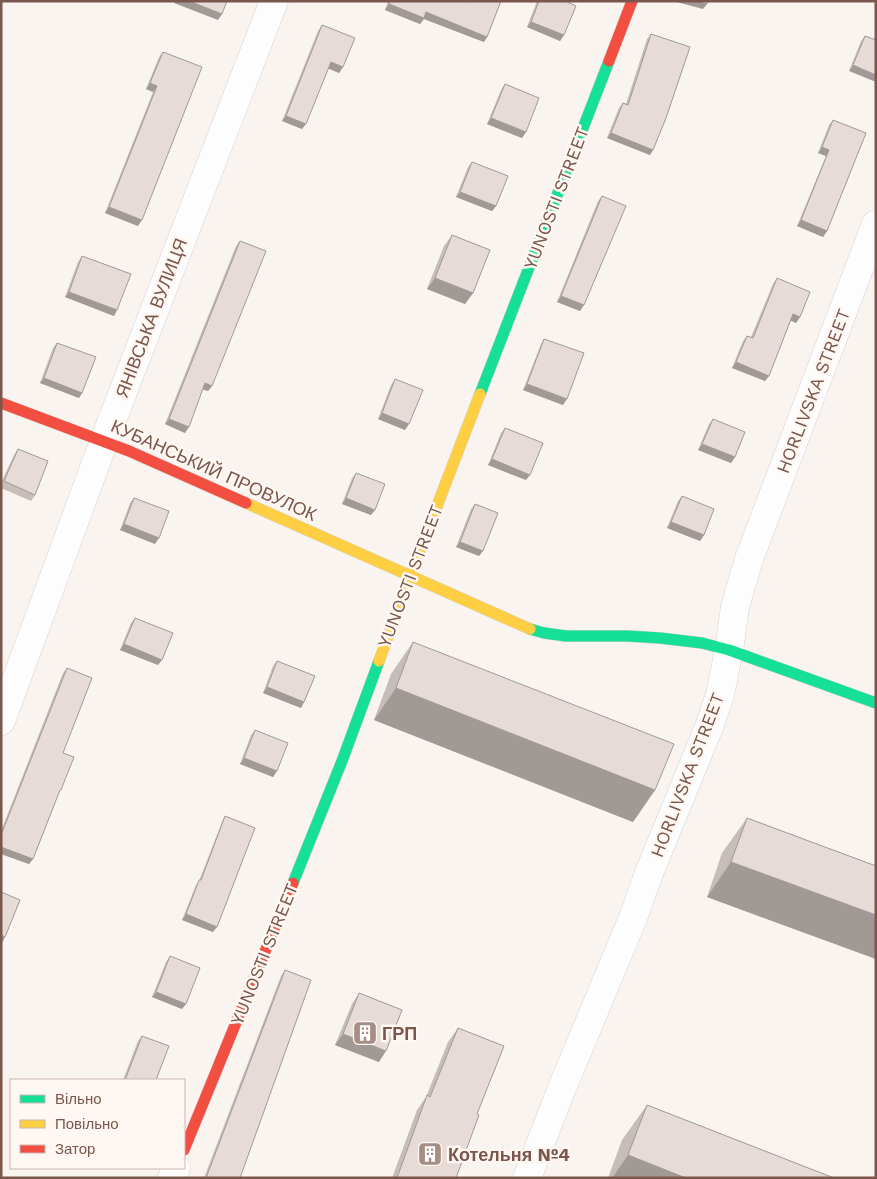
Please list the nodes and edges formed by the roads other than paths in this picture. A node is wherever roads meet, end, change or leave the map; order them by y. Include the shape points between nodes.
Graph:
1 (274, 1) edge
2 (632, 1) edge
3 (876, 224) edge
4 (1, 403) edge
5 (104, 440) junction
6 (410, 576) junction
7 (729, 650) junction
8 (876, 703) edge
9 (1, 721) edge
10 (185, 1148) edge
11 (527, 1178) edge

1 - 5 street, ЯНІВСЬКА ВУЛИЦЯ
2 - 6 street, YUNOSTI STREET
3 - 7 street, HORLIVSKA STREET via 749,559 735,607
4 - 5 street, КУБАНСЬКИЙ ПРОВУЛОК
5 - 6 street, КУБАНСЬКИЙ ПРОВУЛОК
5 - 9 street, ЯНІВСЬКА ВУЛИЦЯ
6 - 7 street, КУБАНСЬКИЙ ПРОВУЛОК via 544,633 660,638
6 - 10 street, YUNOSTI STREET via 342,761
7 - 8 street, КУБАНСЬКИЙ ПРОВУЛОК
7 - 11 street, HORLIVSKA STREET via 720,695 709,727

